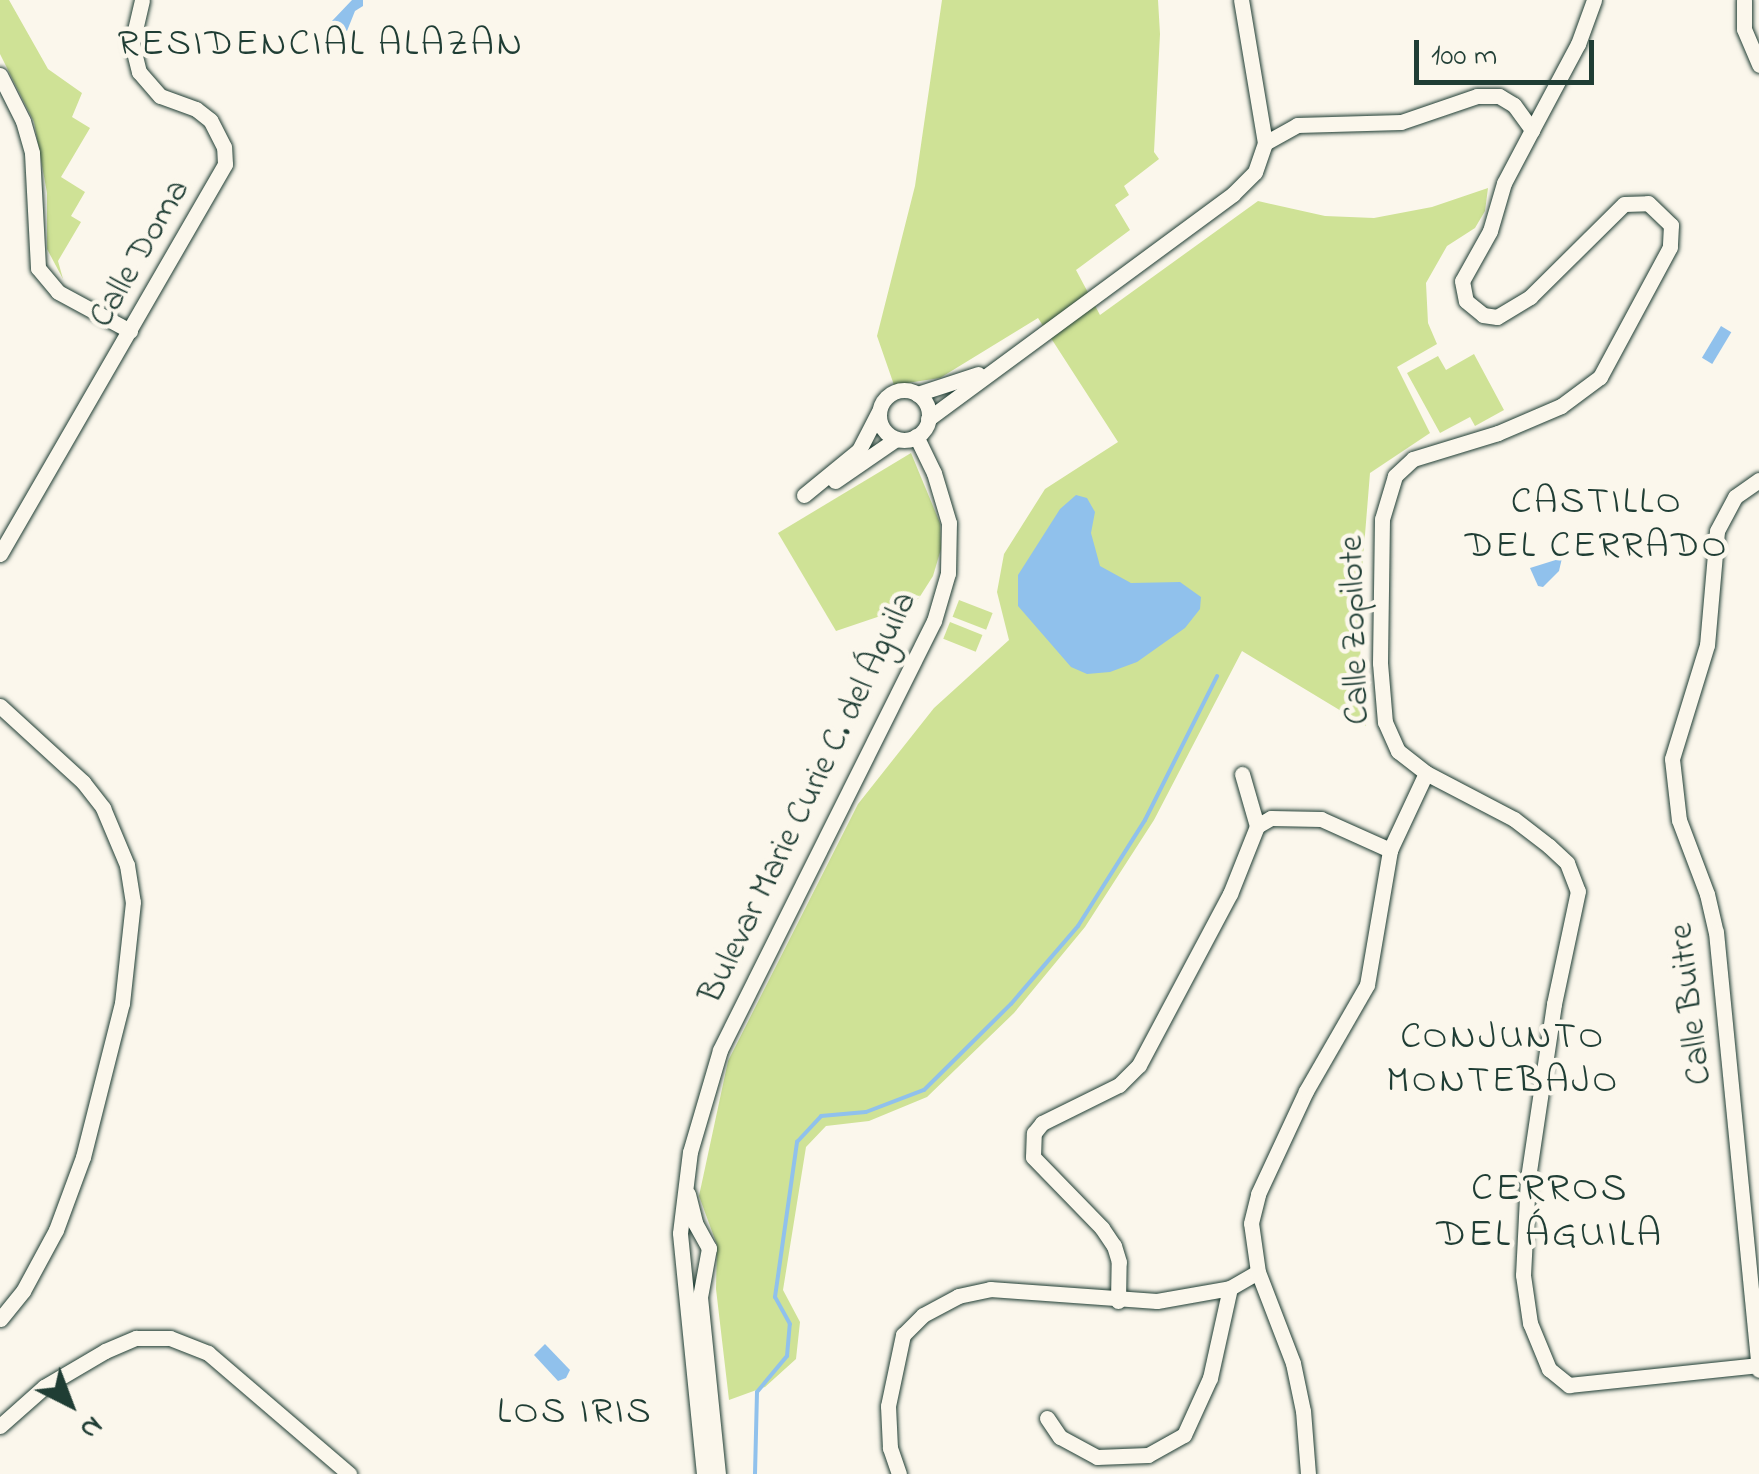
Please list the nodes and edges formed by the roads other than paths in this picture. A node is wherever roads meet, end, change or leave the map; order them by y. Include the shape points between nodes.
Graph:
1 (142, 0) edge
2 (1241, 0) edge
3 (1594, 0) edge
4 (1744, 0) edge
5 (1759, 65) edge
6 (0, 75) edge
7 (1532, 130) junction
8 (1265, 143) junction
9 (130, 332) junction
10 (1004, 360) junction
11 (917, 394) junction
12 (878, 413) junction
13 (928, 420) junction
14 (916, 436) junction
15 (896, 439) junction
16 (1759, 480) edge
17 (0, 554) edge
18 (0, 706) edge
19 (8, 722) edge
20 (1426, 773) junction
21 (1242, 774) dead end
22 (1257, 826) junction
23 (1390, 850) junction
24 (686, 1185) junction
25 (706, 1249) junction
26 (682, 1253) junction
27 (1258, 1272) junction
28 (1230, 1288) junction
29 (1118, 1302) junction
30 (0, 1319) edge
31 (1759, 1368) edge
32 (1047, 1418) dead end
33 (0, 1426) edge
34 (349, 1474) edge
35 (704, 1474) edge
36 (718, 1474) edge
37 (900, 1474) edge
38 (1308, 1474) edge

1 - 9 street, Calle Doma via 132,43 139,72 160,96 210,120 225,164
2 - 8 street
3 - 7 street
4 - 5 street via 1744,29
6 - 9 street via 32,153 38,268 58,292
7 - 8 street via 1514,105 1489,94 1401,122 1297,125
7 - 20 street, Calle Zopilote via 1462,282 1474,310 1497,317 1510,312 1624,204 1658,208 1673,236 1600,377 1562,406 1412,460 1388,488 1378,587 1386,722 1398,751
8 - 10 street via 1256,172 1233,194
9 - 17 street, Calle Doma
10 - 11 street via 966,381
10 - 13 street
11 - 12 street via 892,392
11 - 13 street
12 - 15 street
12 - 15 street via 859,450 804,495
13 - 14 street
14 - 15 street
14 - 24 street, Bulevar Marie Curie C. del Águila via 949,523 948,573 934,621 720,1050 698,1116
16 - 31 street, Calle Buitre via 1735,497 1717,532 1707,646 1672,759 1679,820 1716,932
18 - 19 street
19 - 30 street via 56,755 103,808 128,865 133,902 122,1002 82,1156 56,1230
20 - 23 street
20 - 31 street, Calle Zopilote via 1549,846 1567,863 1578,892 1528,1177 1523,1275 1530,1323 1548,1369 1569,1385
21 - 22 street
22 - 23 street via 1271,818 1321,819
22 - 29 street via 1230,894 1139,1065 1119,1085 1042,1123 1034,1134 1033,1157 1114,1246
23 - 27 street via 1366,985 1258,1194 1252,1223
24 - 25 street, Bulevar Marie Curie C. del Águila
24 - 26 street, Bulevar Marie Curie C. del Águila
25 - 26 street via 692,1238
25 - 36 street, Bulevar Marie Curie C. del Águila via 700,1298
26 - 35 street, Bulevar Marie Curie C. del Águila
27 - 28 street
27 - 38 street via 1304,1411
28 - 29 street
28 - 32 street via 1210,1378 1184,1435 1148,1455 1096,1457 1060,1437
29 - 37 street via 990,1289 958,1296 923,1315 903,1335 888,1406 890,1448
33 - 34 street via 44,1387 106,1350 136,1338 170,1338 208,1354

